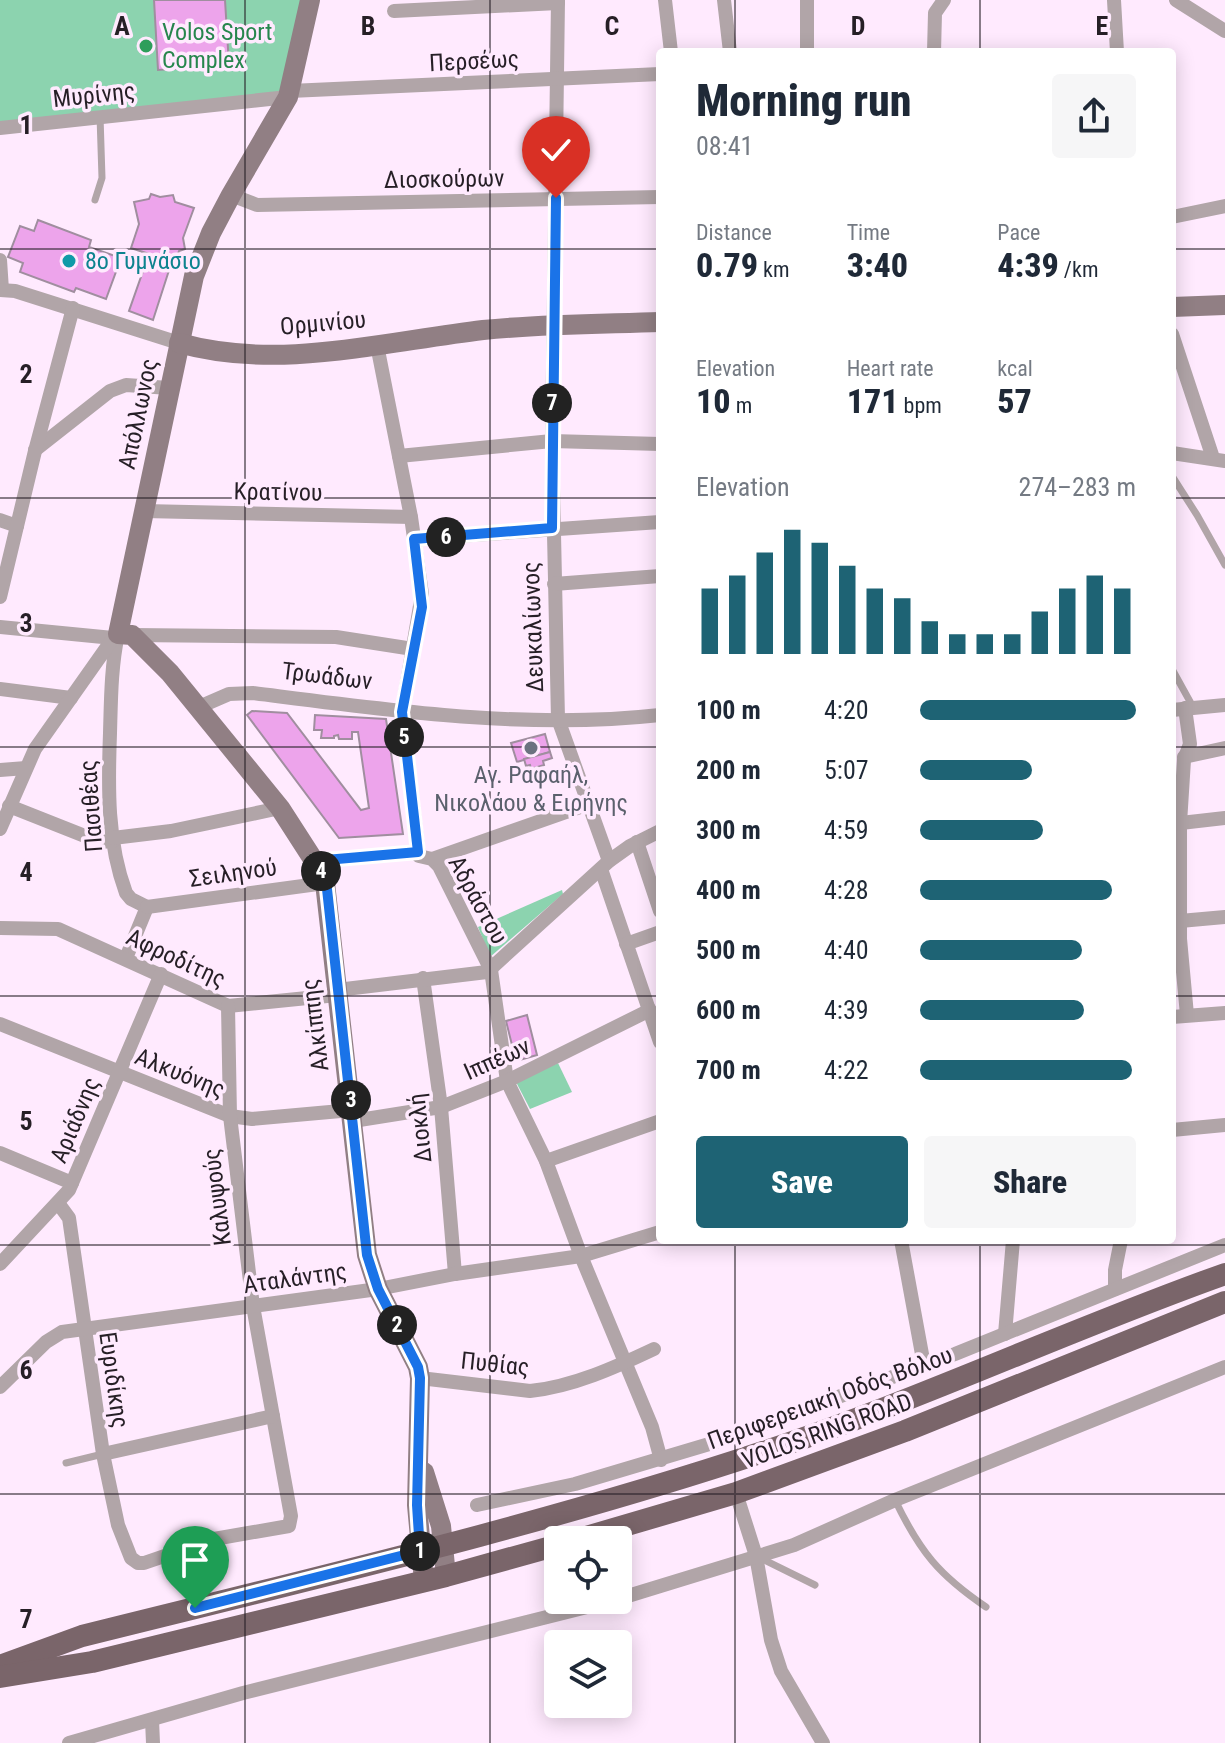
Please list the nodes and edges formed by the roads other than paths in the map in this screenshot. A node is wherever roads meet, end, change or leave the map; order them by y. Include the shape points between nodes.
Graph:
1 (310, 0) edge
2 (665, 0) edge
3 (724, 0) edge
4 (807, 0) edge
5 (1114, 0) edge
6 (1176, 0) edge
7 (558, 1) edge
8 (942, 1) edge
9 (394, 11) dead end
10 (1225, 31) edge
11 (671, 48) edge
12 (730, 48) edge
13 (807, 48) edge
14 (934, 48) edge
15 (1117, 48) edge
16 (656, 74) edge
17 (557, 79) junction
18 (289, 94) junction
19 (100, 116) junction
20 (0, 128) edge
21 (231, 195) junction
22 (656, 197) edge
23 (556, 198) junction
24 (95, 200) dead end
25 (1225, 206) edge
26 (1176, 216) edge
27 (0, 260) edge
28 (1, 290) edge
29 (1225, 305) edge
30 (1176, 307) edge
31 (73, 308) junction
32 (656, 322) edge
33 (553, 325) junction
34 (179, 343) junction
35 (377, 345) junction
36 (1176, 345) edge
37 (169, 388) junction
38 (552, 441) junction
39 (656, 444) edge
40 (35, 451) junction
41 (1176, 454) edge
42 (399, 456) junction
43 (1219, 459) edge
44 (1176, 483) edge
45 (144, 511) junction
46 (411, 517) junction
47 (0, 520) edge
48 (656, 522) edge
49 (17, 526) junction
50 (552, 528) junction
51 (414, 539) junction
52 (1225, 565) edge
53 (656, 576) edge
54 (554, 584) junction
55 (0, 597) edge
56 (0, 627) edge
57 (121, 636) junction
58 (413, 649) junction
59 (1176, 683) edge
60 (0, 689) edge
61 (71, 698) junction
62 (1225, 705) edge
63 (199, 707) junction
64 (1183, 708) edge
65 (402, 712) junction
66 (656, 715) edge
67 (558, 719) junction
68 (1225, 748) edge
69 (1184, 757) junction
70 (26, 768) junction
71 (0, 770) edge
72 (589, 804) junction
73 (9, 806) junction
74 (280, 808) junction
75 (1225, 818) edge
76 (1176, 824) edge
77 (0, 829) edge
78 (656, 833) edge
79 (113, 840) junction
80 (637, 842) junction
81 (425, 855) junction
82 (314, 861) junction
83 (605, 865) junction
84 (325, 883) junction
85 (1176, 888) edge
86 (656, 899) edge
87 (147, 907) junction
88 (1225, 917) edge
89 (1180, 921) junction
90 (0, 928) edge
91 (656, 933) edge
92 (626, 944) junction
93 (126, 958) junction
94 (491, 970) junction
95 (161, 974) junction
96 (423, 978) junction
97 (337, 992) junction
98 (228, 1006) junction
99 (650, 1010) junction
100 (1225, 1013) edge
101 (1179, 1016) edge
102 (0, 1024) edge
103 (656, 1029) edge
104 (119, 1072) junction
105 (507, 1081) junction
106 (441, 1107) junction
107 (352, 1115) junction
108 (230, 1116) junction
109 (656, 1122) edge
110 (1225, 1125) edge
111 (1176, 1130) edge
112 (0, 1153) edge
113 (546, 1161) junction
114 (72, 1183) junction
115 (58, 1203) junction
116 (656, 1233) edge
117 (902, 1244) edge
118 (1013, 1244) edge
119 (1120, 1244) edge
120 (1225, 1245) edge
121 (581, 1256) junction
122 (0, 1264) edge
123 (455, 1274) junction
124 (1225, 1274) edge
125 (378, 1289) junction
126 (1115, 1289) junction
127 (1225, 1302) edge
128 (253, 1306) junction
129 (85, 1328) junction
130 (1005, 1334) junction
131 (654, 1349) dead end
132 (625, 1363) junction
133 (924, 1365) junction
134 (1225, 1367) edge
135 (420, 1378) junction
136 (0, 1387) edge
137 (273, 1416) junction
138 (103, 1454) junction
139 (661, 1460) junction
140 (420, 1461) junction
141 (66, 1463) dead end
142 (736, 1493) junction
143 (895, 1500) junction
144 (477, 1505) dead end
145 (624, 1526) edge
146 (445, 1544) junction
147 (544, 1549) edge
148 (420, 1551) junction
149 (756, 1556) junction
150 (135, 1562) joint
151 (435, 1578) junction
152 (815, 1585) dead end
153 (632, 1595) edge
154 (986, 1607) dead end
155 (560, 1614) edge
156 (0, 1666) edge
157 (0, 1677) edge
158 (152, 1720) junction
159 (69, 1743) edge
160 (153, 1743) edge
161 (823, 1743) edge

1 - 18 street, Απόλλωνος
2 - 11 street
3 - 12 street
4 - 13 street
5 - 15 street
6 - 10 street
7 - 9 street
7 - 17 street, Δευκαλίωνος
8 - 14 street via 935,13
16 - 17 street, Περσέως
17 - 18 street, Περσέως
17 - 23 street, Δευκαλίωνος
18 - 19 street, Μυρίνης
18 - 21 street, Απόλλωνος
19 - 20 street, Μυρίνης
19 - 24 lane via 102,178
21 - 23 street, Διοσκούρων via 257,205
21 - 34 street, Απόλλωνος via 202,255
22 - 23 street, Διοσκούρων
23 - 33 street, Δευκαλίωνος
25 - 26 street
27 - 28 street
28 - 31 street, Ορμινίου
29 - 30 street
31 - 34 street, Ορμινίου
31 - 40 street
32 - 33 street, Ορμινίου
33 - 35 street, Ορμινίου
33 - 38 street, Δευκαλίωνος
34 - 35 street, Ορμινίου via 253,355
34 - 37 street, Απόλλωνος
35 - 42 street, Αδράστου
36 - 43 street
37 - 40 street via 126,385 110,391
37 - 45 street, Απόλλωνος
38 - 39 street
38 - 42 street
38 - 50 street, Δευκαλίωνος
40 - 49 street
41 - 43 street
42 - 46 street, Αδράστου
44 - 52 lane
45 - 46 street, Κρατίνου
45 - 57 street, Απόλλωνος
46 - 51 street, Αδράστου
47 - 49 street
48 - 50 street
49 - 55 street
50 - 51 street
50 - 54 street, Δευκαλίωνος
51 - 58 street, Αδράστου via 422,594
53 - 54 street
54 - 67 street, Δευκαλίωνος
56 - 57 street
57 - 58 street via 336,637
57 - 61 street, Απόλλωνος
57 - 63 street via 157,658
57 - 79 street, Πασιθέας via 111,687 108,786
58 - 65 street, Αδράστου
59 - 64 lane
60 - 61 street
61 - 70 street, Απόλλωνος
62 - 64 street
63 - 65 street, Τρωάδων via 229,694 253,693
63 - 74 street, Αλκίππης
64 - 69 street via 1190,744
65 - 67 street, Τρωάδων
65 - 81 street, Αδράστου
66 - 67 street, Τρωάδων
67 - 72 street, Δευκαλίωνος
68 - 69 street
69 - 76 street
70 - 71 street
70 - 73 street, Απόλλωνος
72 - 81 street
72 - 83 street, Δευκαλίωνος
73 - 77 street, Απόλλωνος
73 - 79 street via 100,842
74 - 79 street
74 - 82 street, Αλκίππης
75 - 76 street
76 - 85 street
78 - 80 street
79 - 87 street, Πασιθέας via 126,893
80 - 83 street
80 - 86 street
81 - 82 street
81 - 94 street, Αδράστου via 439,866
82 - 84 street, Αλκίππης
83 - 92 street, Δευκαλίωνος
83 - 94 street
84 - 87 street, Σειληνού
84 - 97 street, Αλκίππης
85 - 89 street
87 - 93 street
88 - 89 street
89 - 101 street
90 - 93 street, Αφροδίτης via 58,929
91 - 92 street
92 - 99 street, Δευκαλίωνος
93 - 95 street, Αφροδίτης
94 - 96 street, Αφροδίτης
94 - 105 street, Αδράστου
95 - 98 street, Αφροδίτης
95 - 104 street, Αριάδνης
96 - 97 street, Αφροδίτης
96 - 106 street, Διοκλή
97 - 98 street, Αφροδίτης
97 - 107 street, Αλκίππης
98 - 108 street, Καλυψούς
99 - 103 street, Δευκαλίωνος
99 - 105 street, Ιππέων
100 - 101 street
102 - 104 street, Αλκυόνης
104 - 108 street, Αλκυόνης
104 - 114 street, Αριάδνης
105 - 106 street, Ιππέων
105 - 113 street, Αδράστου
106 - 107 street, Ιππέων
106 - 123 street, Διοκλή
107 - 108 street, Αλκυόνης
107 - 125 street, Αλκίππης via 367,1255
108 - 128 street, Καλυψούς
109 - 113 street
110 - 111 street
112 - 114 street
113 - 121 street, Αδράστου
114 - 115 street, Αριάδνης
115 - 122 street, Αριάδνης
115 - 129 street, Ευριδίκης via 69,1218
116 - 121 street, Αταλάντης
117 - 133 street
118 - 130 street
119 - 126 street
120 - 126 street
121 - 123 street, Αταλάντης
121 - 132 street, Αδράστου
123 - 125 street, Αταλάντης
124 - 146 main road, Περιφερειακή Οδός Βόλου via 768,1450 640,1492
125 - 128 street, Αταλάντης
125 - 135 street, Αλκίππης
126 - 130 street
127 - 142 main road, VOLOS RING ROAD
128 - 129 street, Αταλάντης
128 - 137 street, Καλυψούς
129 - 136 street, Αταλάντης via 52,1337
129 - 138 street, Ευριδίκης
130 - 133 street
131 - 132 street, Πυθίας
132 - 135 street, Πυθίας via 547,1390
132 - 139 street, Αδράστου
133 - 139 street
134 - 143 street
135 - 140 street, Αλκίππης
137 - 138 street
137 - 150 street, Καλυψούς via 292,1523
138 - 141 lane
138 - 150 street, Ευριδίκης via 118,1525
139 - 144 street
140 - 146 street
140 - 148 street
142 - 145 main road, VOLOS RING ROAD
142 - 149 street
143 - 149 street
143 - 154 lane via 946,1579
146 - 148 main road
146 - 151 street
147 - 151 main road
148 - 151 street
148 - 156 main road via 82,1636
149 - 152 lane
149 - 153 street
149 - 161 street via 781,1671
151 - 157 main road via 92,1662
155 - 158 street
158 - 159 street
158 - 160 street

